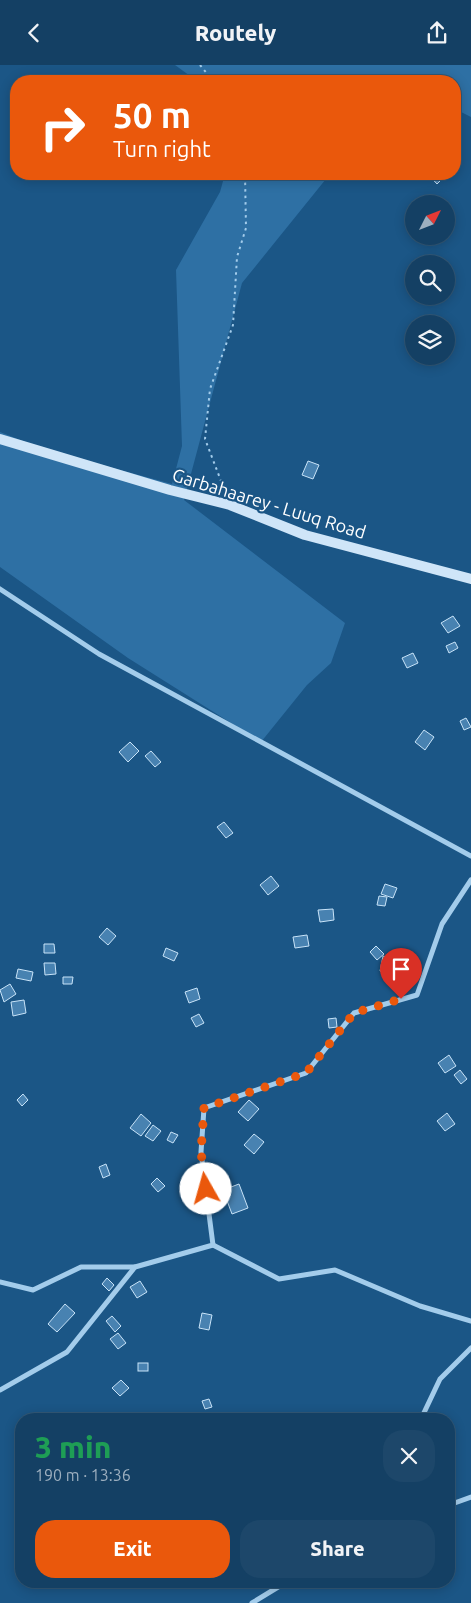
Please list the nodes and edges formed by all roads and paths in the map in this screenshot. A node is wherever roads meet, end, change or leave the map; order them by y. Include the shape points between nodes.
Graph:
1 (200, 65) edge
2 (208, 75) edge
3 (245, 180) edge
4 (0, 439) edge
5 (230, 505) junction
6 (471, 579) edge
7 (0, 589) edge
8 (471, 856) edge
9 (471, 880) edge
10 (213, 1245) junction
11 (135, 1267) junction
12 (0, 1281) edge
13 (471, 1321) edge
14 (471, 1348) edge
15 (0, 1390) edge
16 (424, 1413) edge
17 (471, 1497) edge
18 (455, 1503) edge
19 (277, 1588) edge
20 (252, 1603) edge

1 - 2 path
3 - 5 path via 246,228 237,257 233,325 210,389 205,439
4 - 5 street, Garbahaarey - Luuq Road
5 - 6 street, Garbahaarey - Luuq Road via 305,535
7 - 8 street via 99,655
9 - 10 street via 442,924 417,995 354,1013 306,1073 204,1108 201,1152
10 - 11 street
10 - 13 street via 279,1279 335,1270 420,1306
11 - 12 street via 80,1267 33,1290
11 - 15 street via 67,1352
14 - 16 street via 440,1379
17 - 18 street
19 - 20 street

